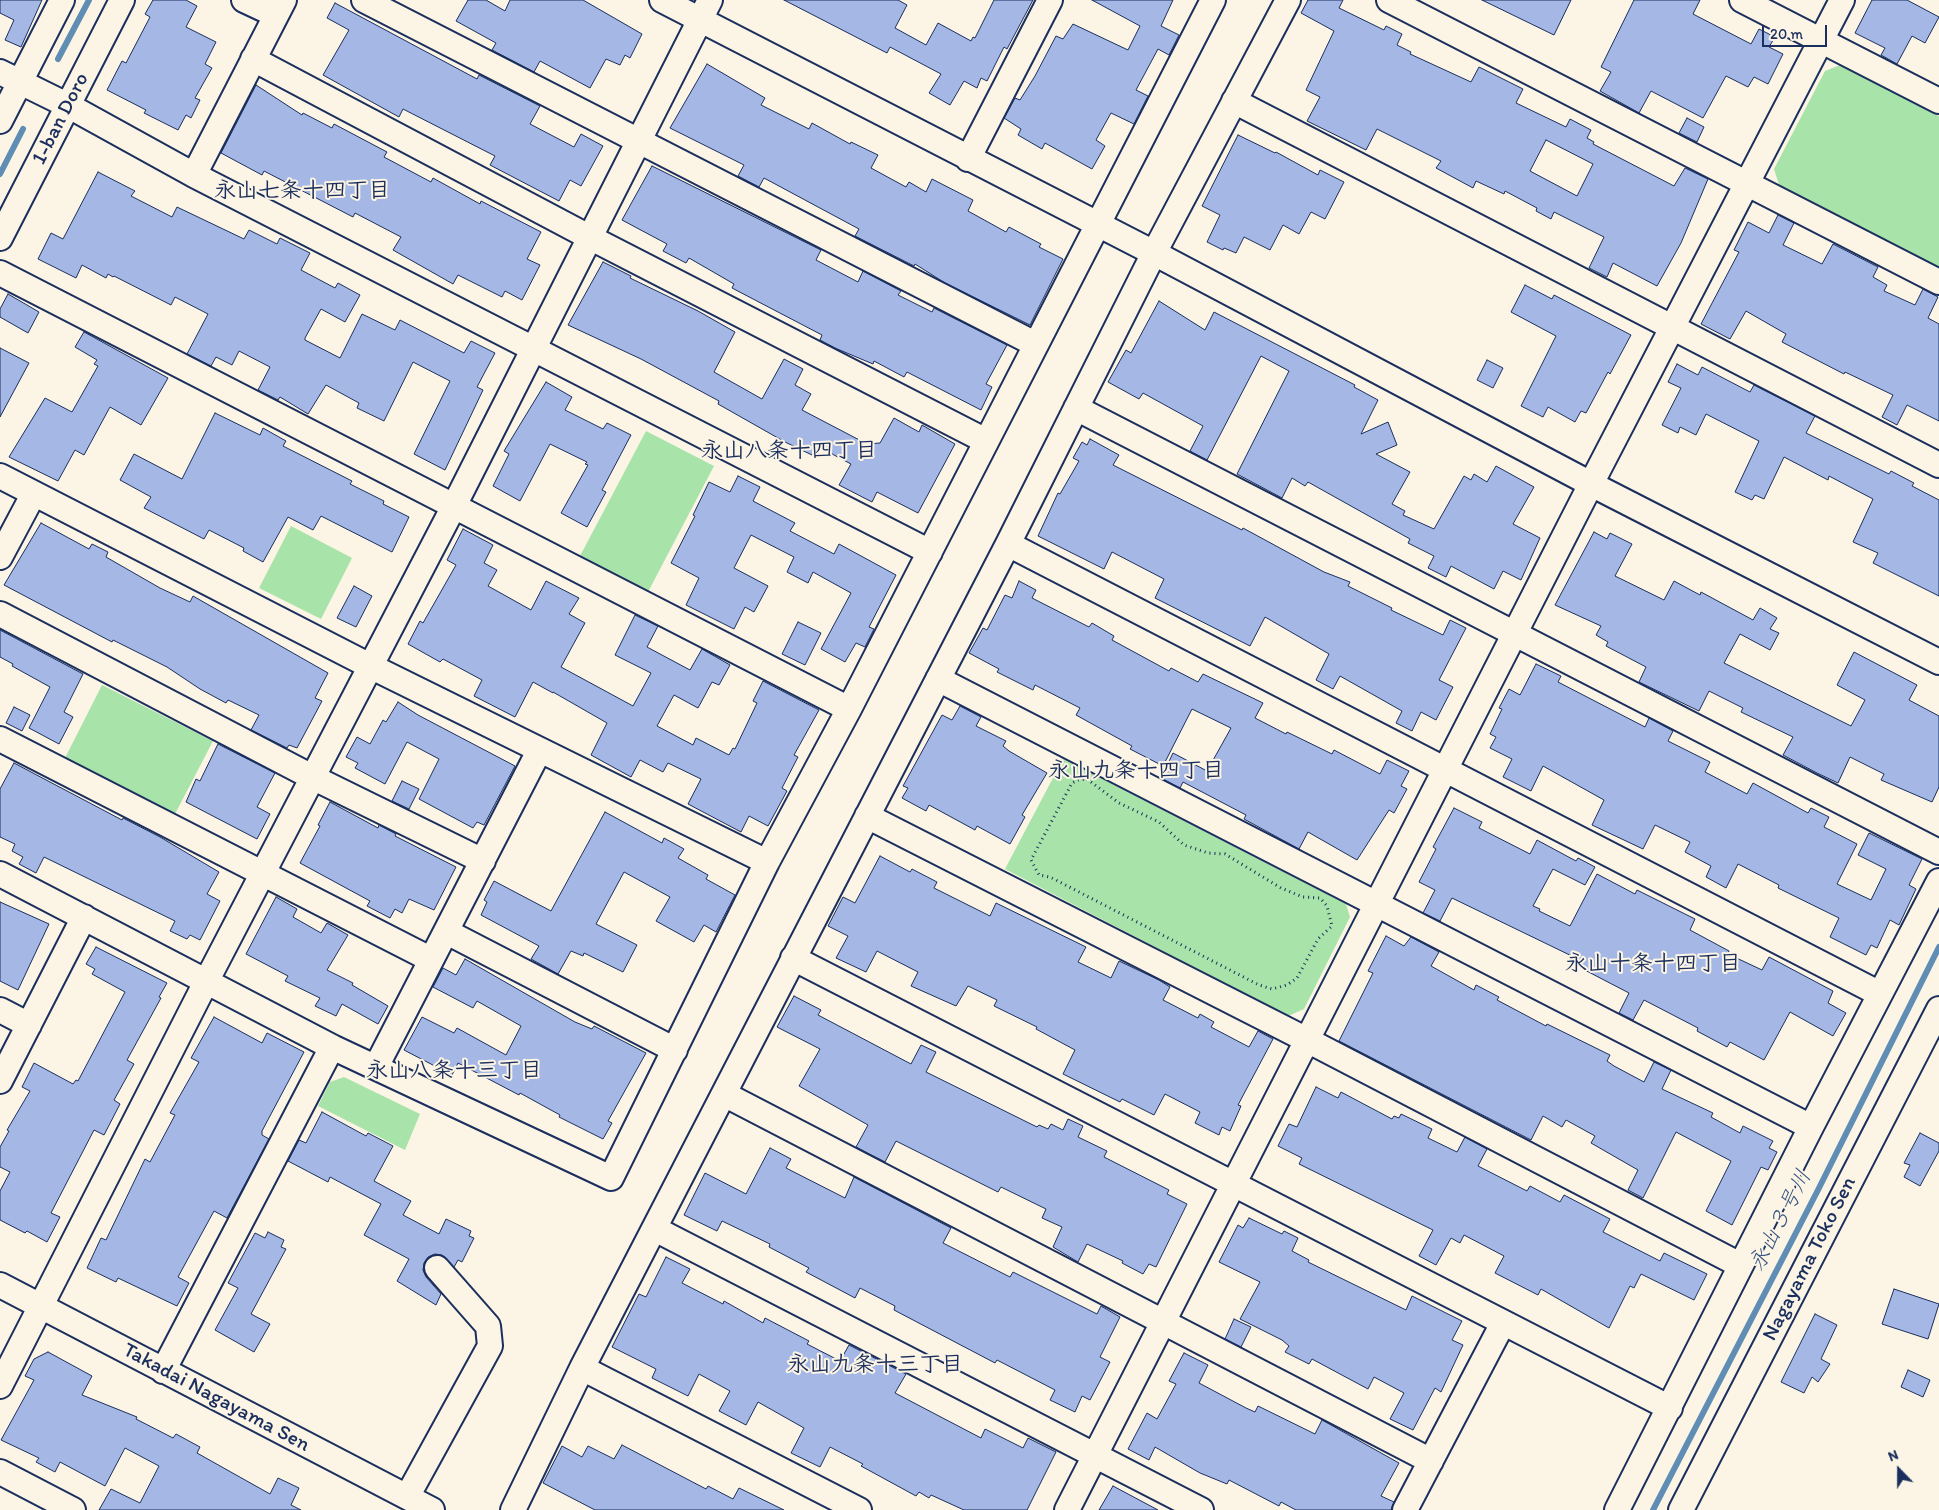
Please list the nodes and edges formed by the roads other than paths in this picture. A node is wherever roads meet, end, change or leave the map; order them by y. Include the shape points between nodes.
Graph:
1 (62, 0) edge
2 (122, 0) edge
3 (244, 0) edge
4 (364, 0) edge
5 (662, 0) edge
6 (1050, 0) edge
7 (1213, 0) edge
8 (1288, 0) edge
9 (1389, 0) edge
10 (1742, 0) edge
11 (1842, 0) edge
12 (280, 8) edge
13 (705, 10) edge
14 (1821, 41) junction
15 (253, 59) junction
16 (10, 77) edge
17 (1234, 101) junction
18 (1939, 101) edge
19 (69, 106) junction
20 (0, 121) edge
21 (639, 142) junction
22 (968, 158) junction
23 (194, 175) junction
24 (1748, 185) junction
25 (1098, 226) junction
26 (0, 238) edge
27 (591, 238) junction
28 (1154, 253) junction
29 (0, 274) edge
30 (1939, 282) edge
31 (1672, 328) junction
32 (1036, 344) junction
33 (534, 348) junction
34 (1076, 408) junction
35 (986, 441) junction
36 (1939, 464) edge
37 (0, 476) edge
38 (1591, 484) junction
39 (33, 495) junction
40 (453, 508) junction
41 (1008, 544) junction
42 (930, 552) junction
43 (0, 557) edge
44 (0, 614) edge
45 (1515, 633) junction
46 (1939, 662) edge
47 (370, 666) junction
48 (938, 679) junction
49 (849, 709) junction
50 (0, 739) edge
51 (539, 751) junction
52 (1446, 768) junction
53 (312, 777) junction
54 (867, 816) junction
55 (1939, 852) edge
56 (483, 861) junction
57 (767, 862) junction
58 (0, 874) edge
59 (263, 874) junction
60 (1939, 881) edge
61 (1376, 905) junction
62 (84, 917) junction
63 (446, 932) junction
64 (793, 958) junction
65 (430, 959) junction
66 (206, 982) junction
67 (1880, 994) junction
68 (1939, 1009) edge
69 (0, 1010) edge
70 (29, 1025) junction
71 (1307, 1040) junction
72 (332, 1047) junction
73 (675, 1050) junction
74 (376, 1067) junction
75 (0, 1081) edge
76 (724, 1094) junction
77 (1811, 1127) junction
78 (1234, 1184) junction
79 (655, 1229) junction
80 (1740, 1265) junction
81 (436, 1268) dead end
82 (0, 1285) edge
83 (41, 1306) junction
84 (1162, 1322) junction
85 (1503, 1323) junction
86 (582, 1368) junction
87 (163, 1371) junction
88 (0, 1386) edge
89 (1670, 1408) junction
90 (1095, 1454) junction
91 (1431, 1461) junction
92 (0, 1472) edge
93 (408, 1497) junction
94 (72, 1510) edge
95 (432, 1510) edge
96 (513, 1510) edge
97 (859, 1510) edge
98 (1067, 1510) edge
99 (1201, 1510) edge
100 (1405, 1510) edge
101 (1617, 1510) edge
102 (1681, 1510) edge

1 - 16 street
2 - 19 street, 1-ban Doro
3 - 12 street
4 - 21 street
5 - 13 street
6 - 22 street
7 - 25 street
8 - 17 street
9 - 24 street
10 - 14 street
11 - 14 street
12 - 15 street
13 - 21 street
13 - 22 street
14 - 18 street
14 - 24 street
15 - 23 street
15 - 27 street
16 - 19 street
16 - 20 street
17 - 28 street
17 - 31 street
19 - 23 street
19 - 26 street, 1-ban Doro
21 - 27 street
21 - 32 street
22 - 25 street
23 - 33 street
24 - 30 street
24 - 31 street
25 - 28 street
25 - 32 street
27 - 33 street
27 - 35 street
28 - 34 street
28 - 38 street
29 - 40 street
31 - 36 street
31 - 38 street
32 - 35 street
33 - 40 street
33 - 42 street
34 - 41 street
34 - 45 street
35 - 42 street
37 - 39 street
38 - 45 street
38 - 46 street
39 - 43 street
39 - 47 street
40 - 47 street
40 - 49 street
41 - 48 street
41 - 52 street
42 - 49 street
44 - 53 street
45 - 52 street
45 - 55 street
47 - 51 street
47 - 53 street
48 - 54 street
48 - 61 street
49 - 57 street
50 - 59 street
51 - 56 street
51 - 57 street
52 - 61 street
52 - 67 street
53 - 56 street
53 - 59 street
54 - 64 street
54 - 71 street
56 - 63 street
57 - 73 street
58 - 62 street
59 - 65 street
59 - 66 street
60 - 67 street
61 - 71 street
61 - 77 street
62 - 66 street
62 - 70 street
63 - 65 street
63 - 73 street
64 - 76 street
64 - 78 street
65 - 74 street
66 - 72 street
66 - 83 street
67 - 77 street
68 - 102 street, Nagayama Toko Sen
69 - 70 street
70 - 75 street
71 - 78 street
71 - 80 street
72 - 74 street
72 - 87 street
73 - 74 street via 612,1178
76 - 79 street
76 - 84 street
77 - 80 street
78 - 84 street
78 - 85 street
79 - 86 street
79 - 90 street
80 - 89 street
81 - 93 street via 488,1326 490,1346
82 - 83 street, Takadai Nagayama Sen
83 - 87 street, Takadai Nagayama Sen
83 - 88 street
84 - 90 street
84 - 91 street
85 - 89 street
85 - 91 street
86 - 96 street
86 - 97 street
87 - 93 street, Takadai Nagayama Sen
89 - 101 street
90 - 98 street
90 - 99 street
91 - 100 street
92 - 94 street
93 - 95 street, Takadai Nagayama Sen

